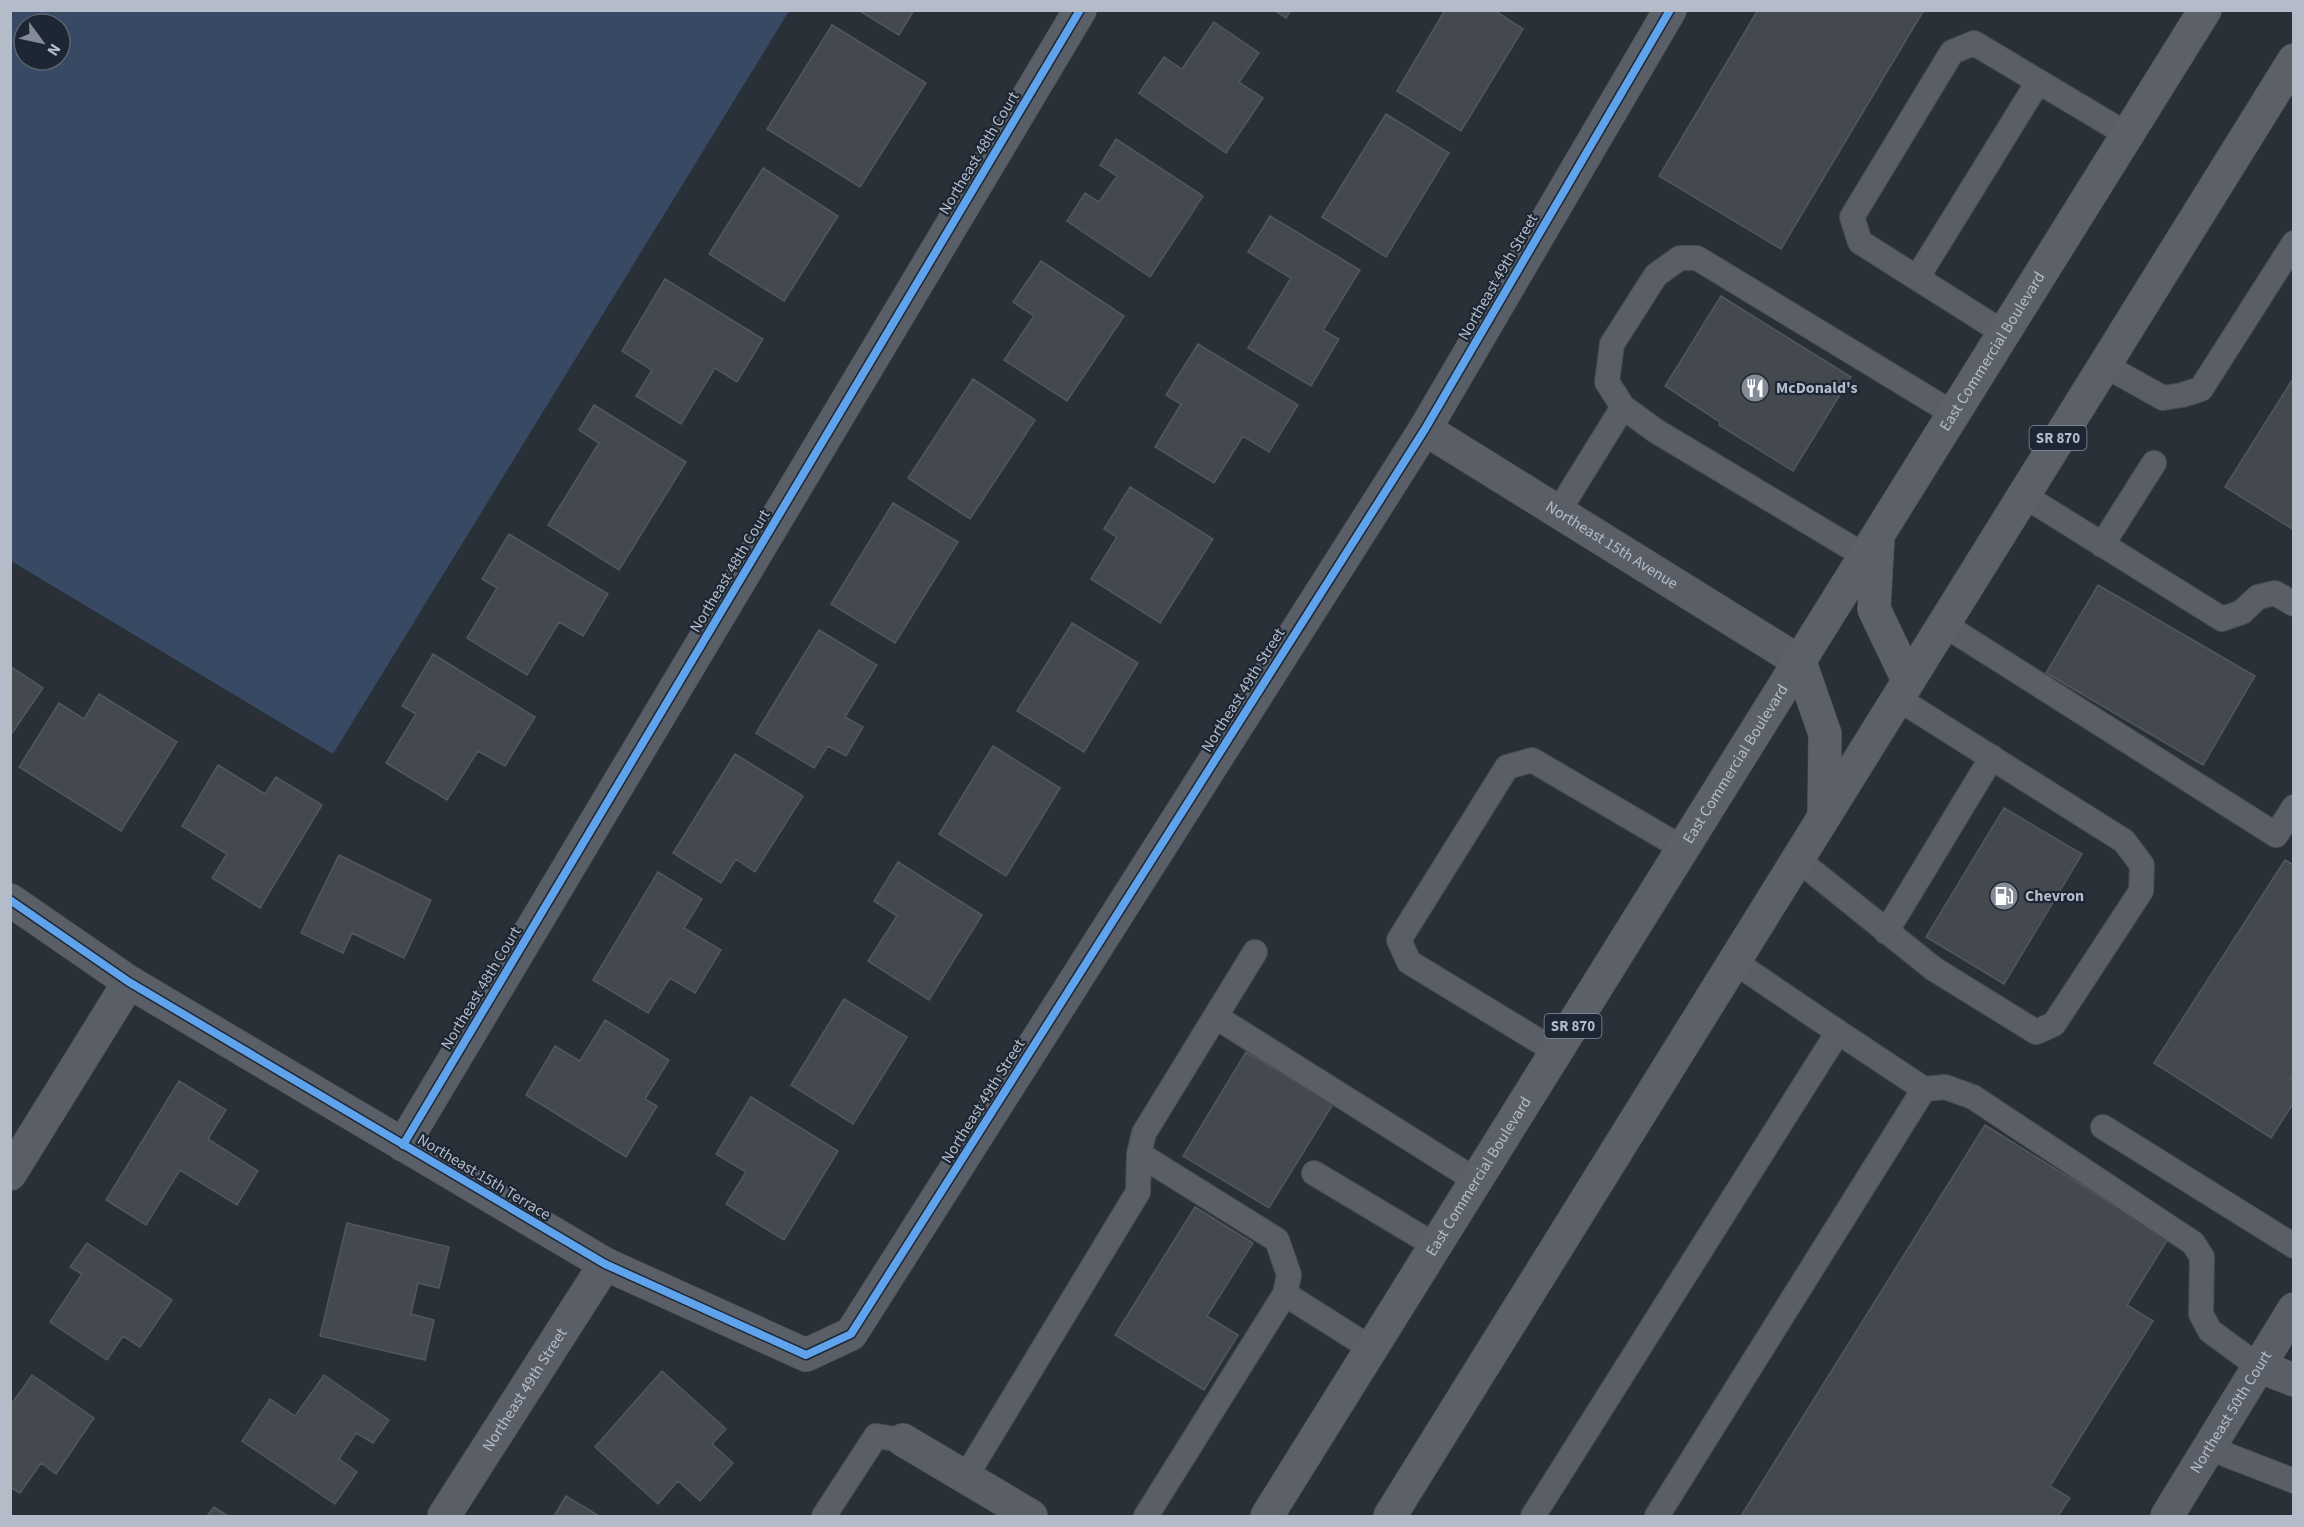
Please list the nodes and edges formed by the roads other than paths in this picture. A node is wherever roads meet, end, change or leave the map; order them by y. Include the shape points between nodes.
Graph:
1 (1080, 10) edge
2 (1670, 10) edge
3 (2205, 10) edge
4 (2294, 60) edge
5 (2038, 82) junction
6 (2128, 135) junction
7 (2294, 243) edge
8 (1917, 278) junction
9 (2004, 333) junction
10 (2104, 364) junction
11 (1623, 407) junction
12 (1954, 414) junction
13 (1425, 429) junction
14 (2154, 463) dead end
15 (2023, 495) junction
16 (1558, 512) junction
17 (2102, 544) junction
18 (1872, 546) junction
19 (2294, 604) edge
20 (1943, 624) junction
21 (1800, 662) junction
22 (1902, 689) junction
23 (1992, 757) junction
24 (2294, 807) edge
25 (1824, 816) junction
26 (1684, 849) junction
27 (1797, 859) junction
28 (10, 900) edge
29 (1886, 932) junction
30 (1255, 952) dead end
31 (1733, 962) junction
32 (129, 982) junction
33 (1216, 1017) junction
34 (1838, 1032) junction
35 (1557, 1052) junction
36 (1924, 1089) junction
37 (2103, 1127) dead end
38 (403, 1145) junction
39 (1139, 1154) junction
40 (1314, 1173) dead end
41 (10, 1174) edge
42 (1477, 1181) junction
43 (1436, 1246) junction
44 (2294, 1246) edge
45 (605, 1264) junction
46 (1285, 1294) junction
47 (2294, 1309) edge
48 (1372, 1349) junction
49 (806, 1354) joint
50 (2258, 1365) junction
51 (2294, 1380) edge
52 (903, 1440) joint
53 (2209, 1448) junction
54 (965, 1478) junction
55 (2294, 1481) edge
56 (444, 1516) edge
57 (825, 1516) edge
58 (1031, 1516) edge
59 (1146, 1516) edge
60 (1267, 1516) edge
61 (1390, 1516) edge
62 (1533, 1516) edge
63 (1658, 1516) edge
64 (2167, 1516) edge

1 - 38 street, Northeast 48th Court
2 - 13 street, Northeast 49th Street
3 - 6 main road, East Commercial Boulevard / SR 870
4 - 10 main road, SR 870
5 - 6 lane
5 - 8 lane
5 - 8 lane via 1974,43 1952,51 1852,217 1860,242
6 - 9 main road, East Commercial Boulevard / SR 870
7 - 10 lane via 2201,389 2163,398
8 - 9 lane
9 - 12 main road, East Commercial Boulevard / SR 870
10 - 15 main road, SR 870
11 - 12 lane via 1607,382 1611,344 1656,275 1680,258 1697,258
11 - 16 lane
11 - 18 lane via 1656,431
12 - 18 main road, East Commercial Boulevard / SR 870
13 - 16 street, Northeast 15th Avenue
13 - 49 street, Northeast 49th Street via 851,1334
14 - 17 lane
15 - 17 lane
15 - 20 main road, SR 870
16 - 21 street, Northeast 15th Avenue
17 - 19 lane via 2222,619 2242,612 2258,597 2275,593
18 - 21 main road, East Commercial Boulevard / SR 870
18 - 22 main road via 1874,609
20 - 22 main road, SR 870
20 - 24 lane via 2276,836
21 - 25 main road via 1825,734
21 - 26 main road, East Commercial Boulevard / SR 870
22 - 23 lane
22 - 25 main road, SR 870
23 - 29 lane
23 - 29 lane via 2124,841 2142,864 2141,891 2054,1024 2036,1032 1934,969
25 - 27 main road, SR 870
26 - 35 main road, East Commercial Boulevard / SR 870
26 - 35 lane via 1532,760 1507,767 1430,889 1399,940 1409,962
27 - 29 lane
27 - 31 main road, SR 870
28 - 32 street, Northeast 15th Terrace
30 - 33 lane
31 - 34 lane
31 - 61 main road, SR 870
32 - 38 street, Northeast 15th Terrace
32 - 41 street
33 - 39 lane via 1144,1134
33 - 42 lane
34 - 36 lane
34 - 62 lane
35 - 42 main road, East Commercial Boulevard / SR 870
36 - 50 lane via 1945,1087 1973,1097 2193,1243 2202,1257 2201,1314 2210,1331
36 - 63 lane
37 - 44 lane
38 - 45 street, Northeast 15th Terrace
39 - 46 lane via 1277,1240 1289,1275
39 - 54 lane via 1138,1192
40 - 43 lane
42 - 43 main road, East Commercial Boulevard / SR 870
43 - 48 main road, East Commercial Boulevard / SR 870
45 - 49 street, Northeast 15th Terrace
45 - 56 street, Northeast 49th Street
46 - 48 lane
46 - 59 lane
47 - 50 street, Northeast 50th Court
48 - 60 main road, East Commercial Boulevard / SR 870
50 - 51 street
50 - 53 street, Northeast 50th Court
52 - 54 street
52 - 57 lane via 876,1436
53 - 55 lane
53 - 64 street, Northeast 50th Court
54 - 58 street

